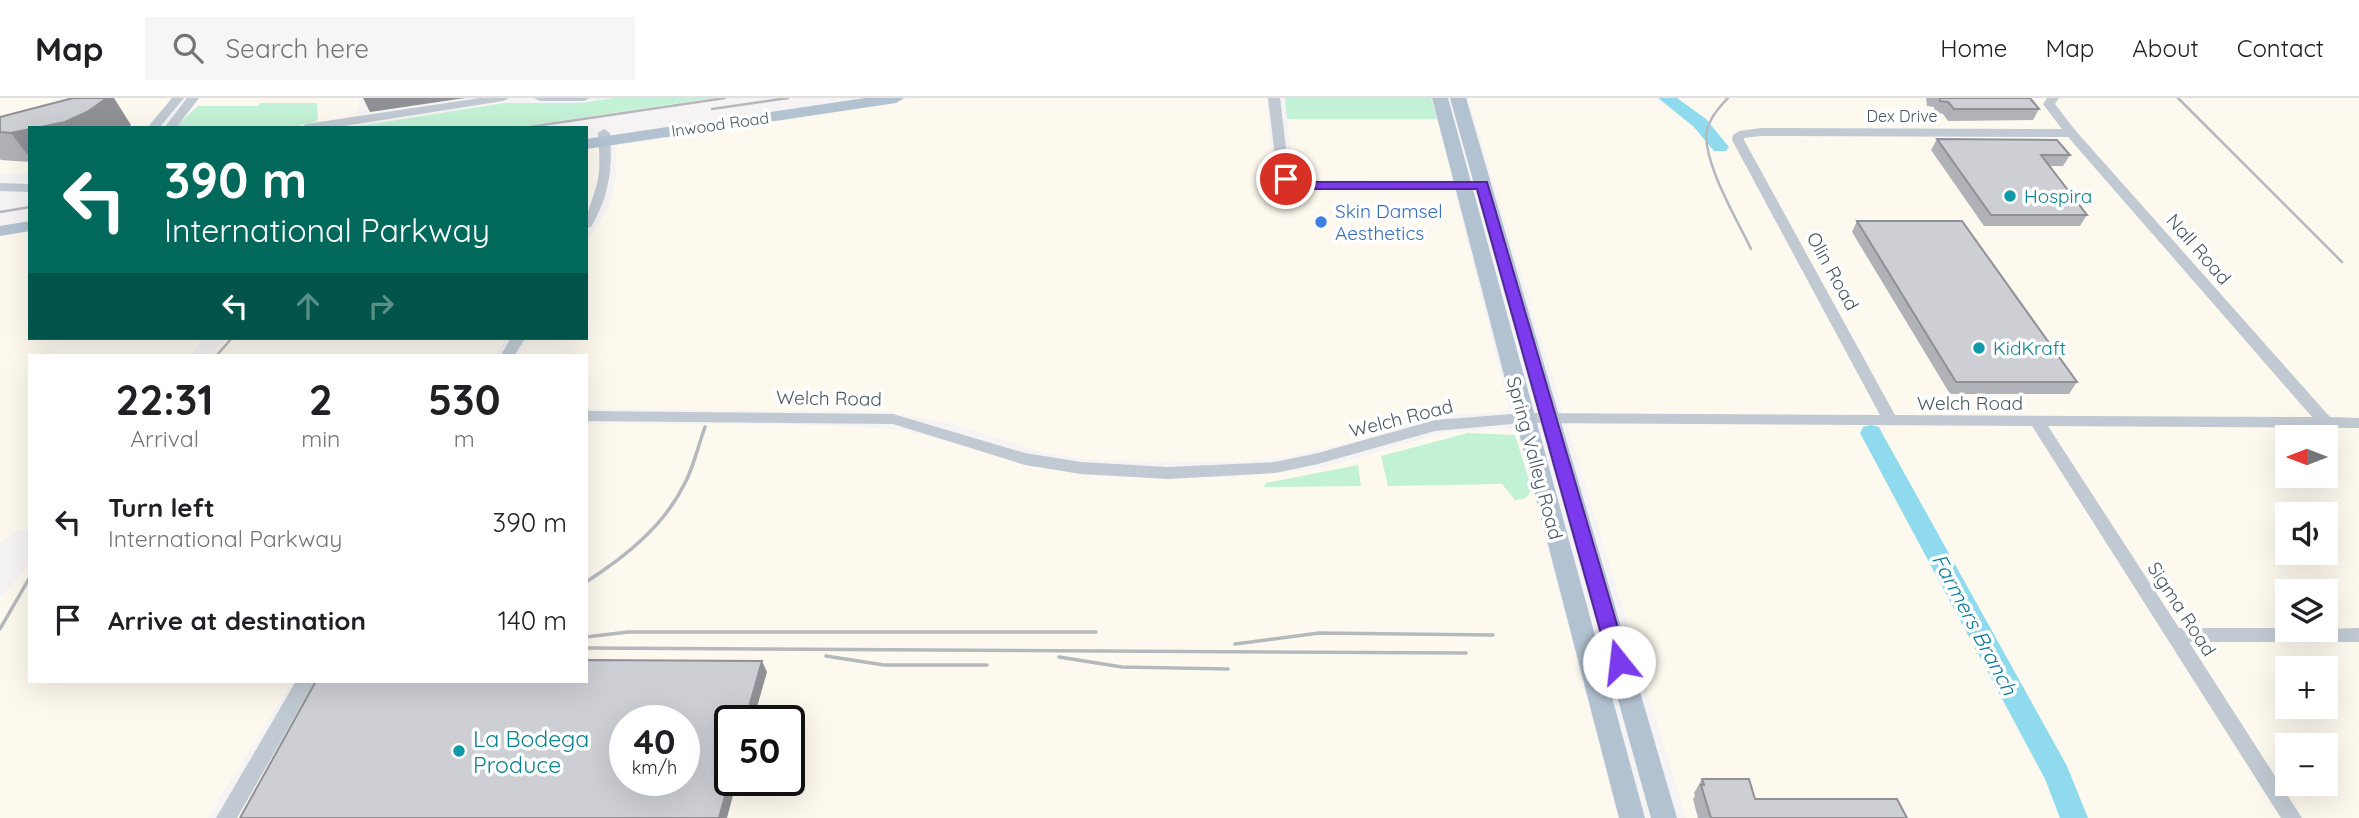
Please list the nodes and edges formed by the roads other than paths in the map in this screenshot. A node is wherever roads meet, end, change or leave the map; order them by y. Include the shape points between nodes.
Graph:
1 (178, 98) edge
2 (194, 98) edge
3 (503, 98) edge
4 (540, 98) edge
5 (584, 98) edge
6 (840, 98) edge
7 (896, 98) edge
8 (1274, 98) edge
9 (1440, 98) edge
10 (1458, 98) edge
11 (2053, 98) edge
12 (806, 107) junction
13 (1463, 116) junction
14 (1445, 117) junction
15 (155, 126) edge
16 (172, 126) edge
17 (331, 126) edge
18 (2071, 133) junction
19 (588, 136) edge
20 (604, 137) junction
21 (1738, 140) joint
22 (588, 143) edge
23 (0, 177) edge
24 (28, 178) edge
25 (1473, 185) junction
26 (0, 187) edge
27 (28, 188) edge
28 (588, 220) edge
29 (28, 226) edge
30 (0, 231) edge
31 (588, 416) edge
32 (1524, 418) junction
33 (1549, 418) junction
34 (1891, 421) junction
35 (2037, 422) junction
36 (2326, 423) junction
37 (2359, 423) edge
38 (2174, 635) junction
39 (2359, 635) edge
40 (305, 683) edge
41 (1609, 731) junction
42 (1639, 732) junction
43 (226, 818) edge
44 (1632, 818) edge
45 (1664, 818) edge
46 (2292, 818) edge

1 - 15 street
2 - 16 street
3 - 17 street
4 - 5 street
6 - 12 main road, Inwood Road
7 - 12 main road, Inwood Road
8 - 25 street via 1283,173 1289,183
9 - 14 main road, Spring Valley Road
10 - 13 main road, Spring Valley Road
11 - 18 street, Nall Road via 2049,104
12 - 20 main road, Inwood Road
13 - 14 main road
13 - 25 main road, Spring Valley Road
14 - 25 main road, Spring Valley Road
18 - 21 street, Dex Drive via 1761,132 1743,133
18 - 36 street, Nall Road
19 - 20 main road, Inwood Road
20 - 22 main road, Inwood Road
20 - 28 street via 604,187
21 - 34 street, Olin Road
23 - 24 street
25 - 32 main road, Spring Valley Road
25 - 33 main road, Spring Valley Road
26 - 27 street
29 - 30 main road
31 - 32 street, Welch Road via 893,419 1023,459 1155,471 1281,467 1433,426
32 - 33 street, Welch Road
32 - 41 main road, Spring Valley Road
33 - 34 street, Welch Road
33 - 42 main road, Spring Valley Road
34 - 35 street, Welch Road
35 - 36 street, Welch Road
35 - 38 street, Sigma Road
36 - 37 street, Welch Road
38 - 39 street
38 - 46 street, Sigma Road
40 - 43 street
41 - 42 main road
41 - 44 main road, Spring Valley Road
42 - 45 main road, Spring Valley Road

